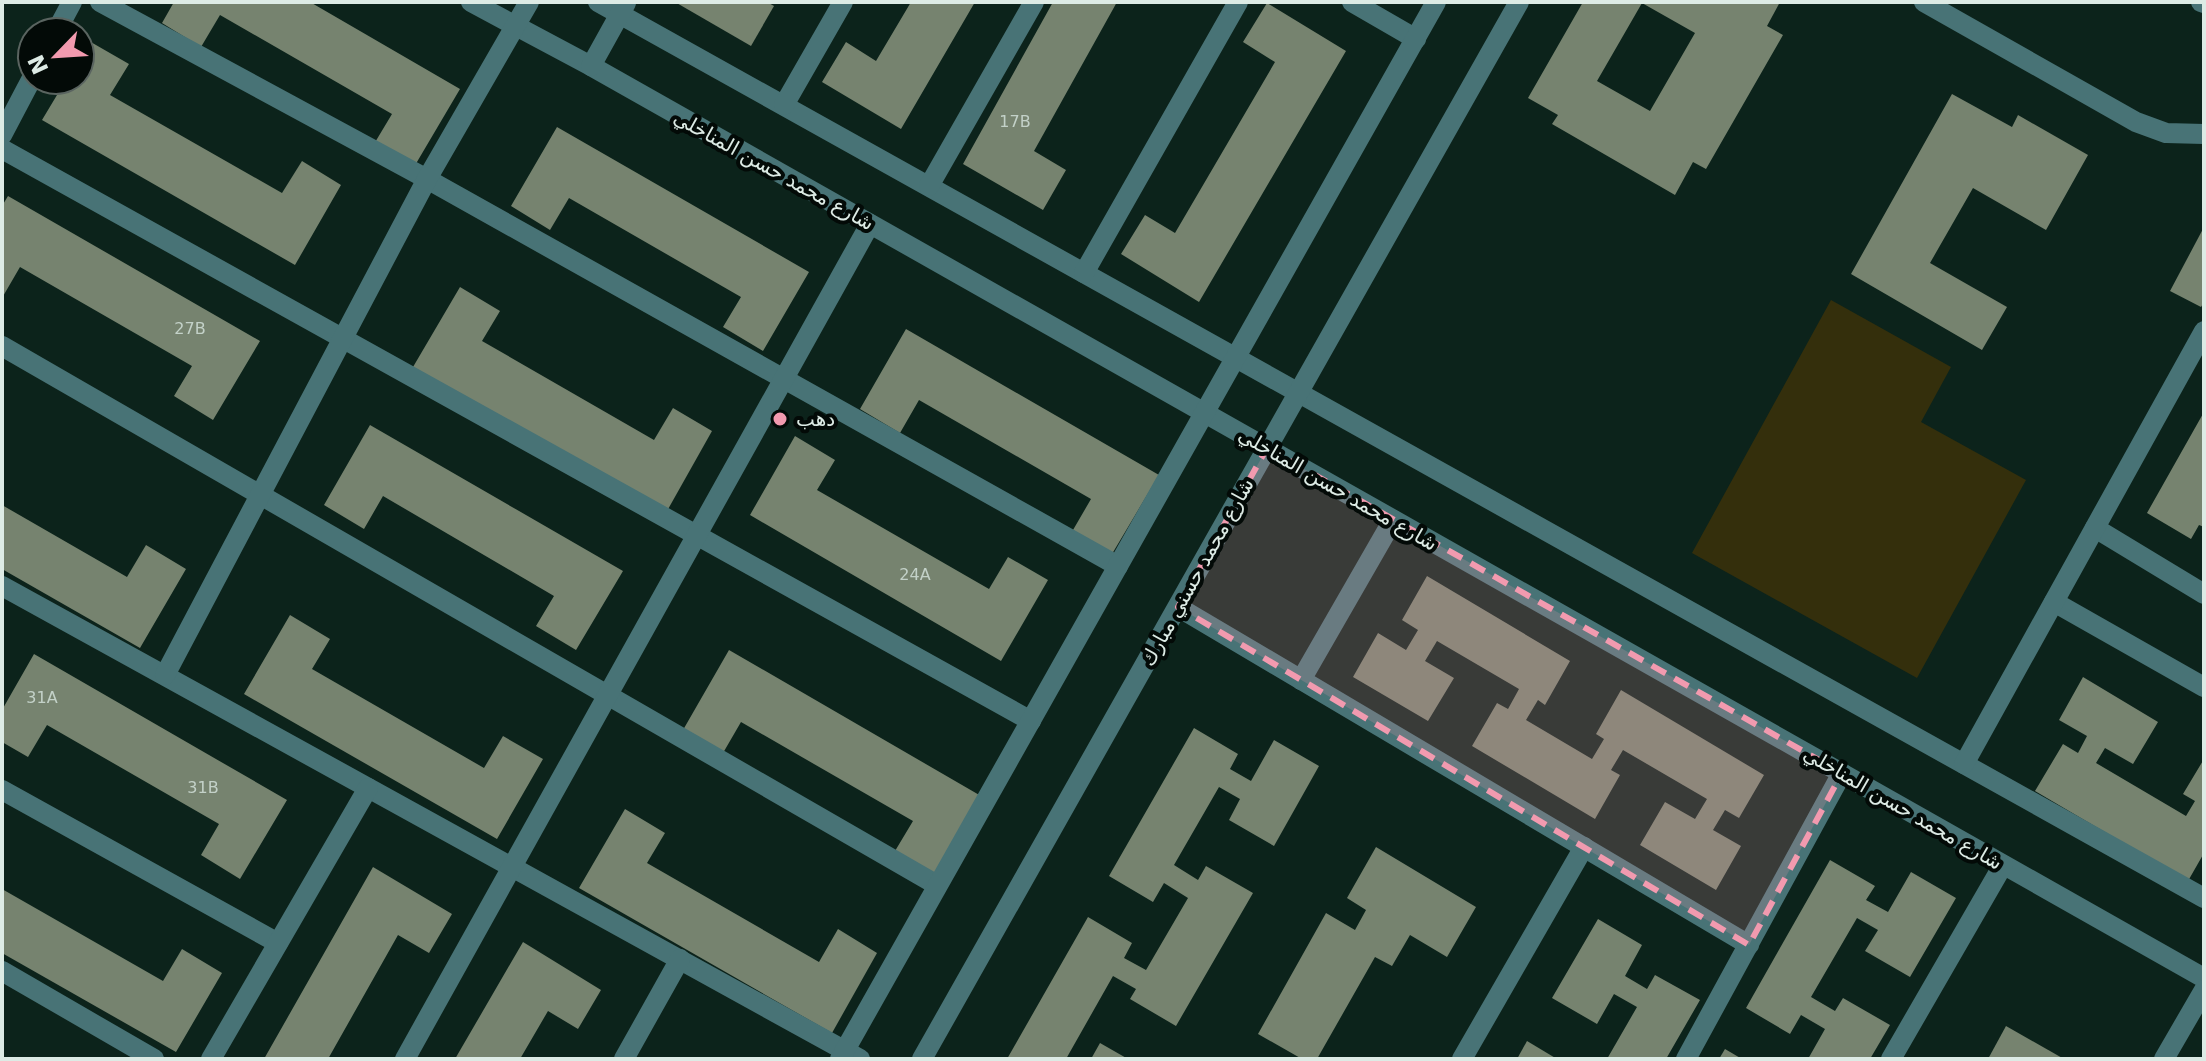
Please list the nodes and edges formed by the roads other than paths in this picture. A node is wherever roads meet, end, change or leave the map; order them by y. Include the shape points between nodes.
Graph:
1 (100, 2) edge
2 (471, 2) edge
3 (529, 2) edge
4 (598, 2) edge
5 (843, 2) edge
6 (1034, 2) edge
7 (1238, 2) edge
8 (1352, 2) edge
9 (1436, 2) edge
10 (1519, 2) edge
11 (1924, 2) edge
12 (624, 8) edge
13 (515, 25) junction
14 (1416, 39) junction
15 (591, 66) junction
16 (23, 96) edge
17 (784, 105) junction
18 (2204, 134) edge
19 (2, 135) edge
20 (2, 149) edge
21 (427, 179) junction
22 (929, 186) junction
23 (870, 224) junction
24 (1084, 273) junction
25 (2204, 331) edge
26 (343, 339) junction
27 (2, 346) edge
28 (1236, 357) junction
29 (785, 378) junction
30 (1299, 392) junction
31 (1204, 413) junction
32 (1267, 448) junction
33 (260, 495) junction
34 (1393, 520) junction
35 (2095, 528) junction
36 (696, 536) junction
37 (1118, 566) junction
38 (4, 591) edge
39 (2204, 594) edge
40 (2054, 602) junction
41 (1178, 607) junction
42 (165, 675) junction
43 (1301, 680) junction
44 (2204, 687) edge
45 (608, 695) junction
46 (1031, 721) junction
47 (1964, 764) junction
48 (1842, 773) junction
49 (368, 788) junction
50 (2, 790) edge
51 (1584, 847) junction
52 (2003, 865) junction
53 (512, 867) junction
54 (937, 885) junction
55 (2204, 898) edge
56 (278, 943) junction
57 (1749, 945) junction
58 (680, 959) junction
59 (2, 971) edge
60 (2204, 978) edge
61 (2204, 990) edge
62 (848, 1056) edge
63 (154, 1059) edge
64 (211, 1059) edge
65 (405, 1059) edge
66 (624, 1059) edge
67 (922, 1059) edge
68 (1462, 1059) edge
69 (1686, 1059) edge
70 (1891, 1059) edge
71 (2164, 1059) edge

1 - 21 street
2 - 13 street, شارع محمد حسن المناخلي
3 - 13 street
4 - 12 street
5 - 17 street
6 - 22 street
7 - 24 street
8 - 14 street
9 - 14 street
10 - 30 street, شارع محمد حسني مبارك
11 - 18 street via 2136,122 2166,133
12 - 15 street
12 - 17 street
13 - 15 street, شارع محمد حسن المناخلي
13 - 21 street
14 - 28 street
15 - 23 street, شارع محمد حسن المناخلي
16 - 19 street
17 - 22 street
20 - 26 street
21 - 26 street
21 - 29 street
22 - 24 street
23 - 29 street
23 - 31 street, شارع محمد حسن المناخلي
24 - 28 street
25 - 35 street
26 - 33 street
26 - 36 street
27 - 33 street
28 - 30 street
28 - 31 street
29 - 36 street
29 - 37 street
30 - 32 street, شارع محمد حسني مبارك
30 - 47 street
31 - 32 street, شارع محمد حسن المناخلي
31 - 37 street
32 - 34 street, شارع محمد حسن المناخلي
32 - 41 street, شارع محمد حسني مبارك
33 - 42 street
33 - 45 street
34 - 43 street
34 - 48 street, شارع محمد حسن المناخلي
35 - 39 street
35 - 40 street
36 - 45 street
36 - 46 street
37 - 46 street
38 - 42 street
40 - 44 street
40 - 47 street
41 - 43 street
41 - 67 street, شارع محمد حسني مبارك
42 - 49 street
43 - 51 street
45 - 53 street
45 - 54 street
46 - 54 street
47 - 55 street
48 - 52 street, شارع محمد حسن المناخلي
48 - 57 street
49 - 53 street
49 - 56 street
50 - 56 street
51 - 57 street
51 - 68 street
52 - 60 street, شارع محمد حسن المناخلي
52 - 70 street
53 - 58 street
53 - 65 street
54 - 62 street
56 - 64 street
57 - 69 street
58 - 62 street
58 - 66 street
59 - 63 street
61 - 71 street

